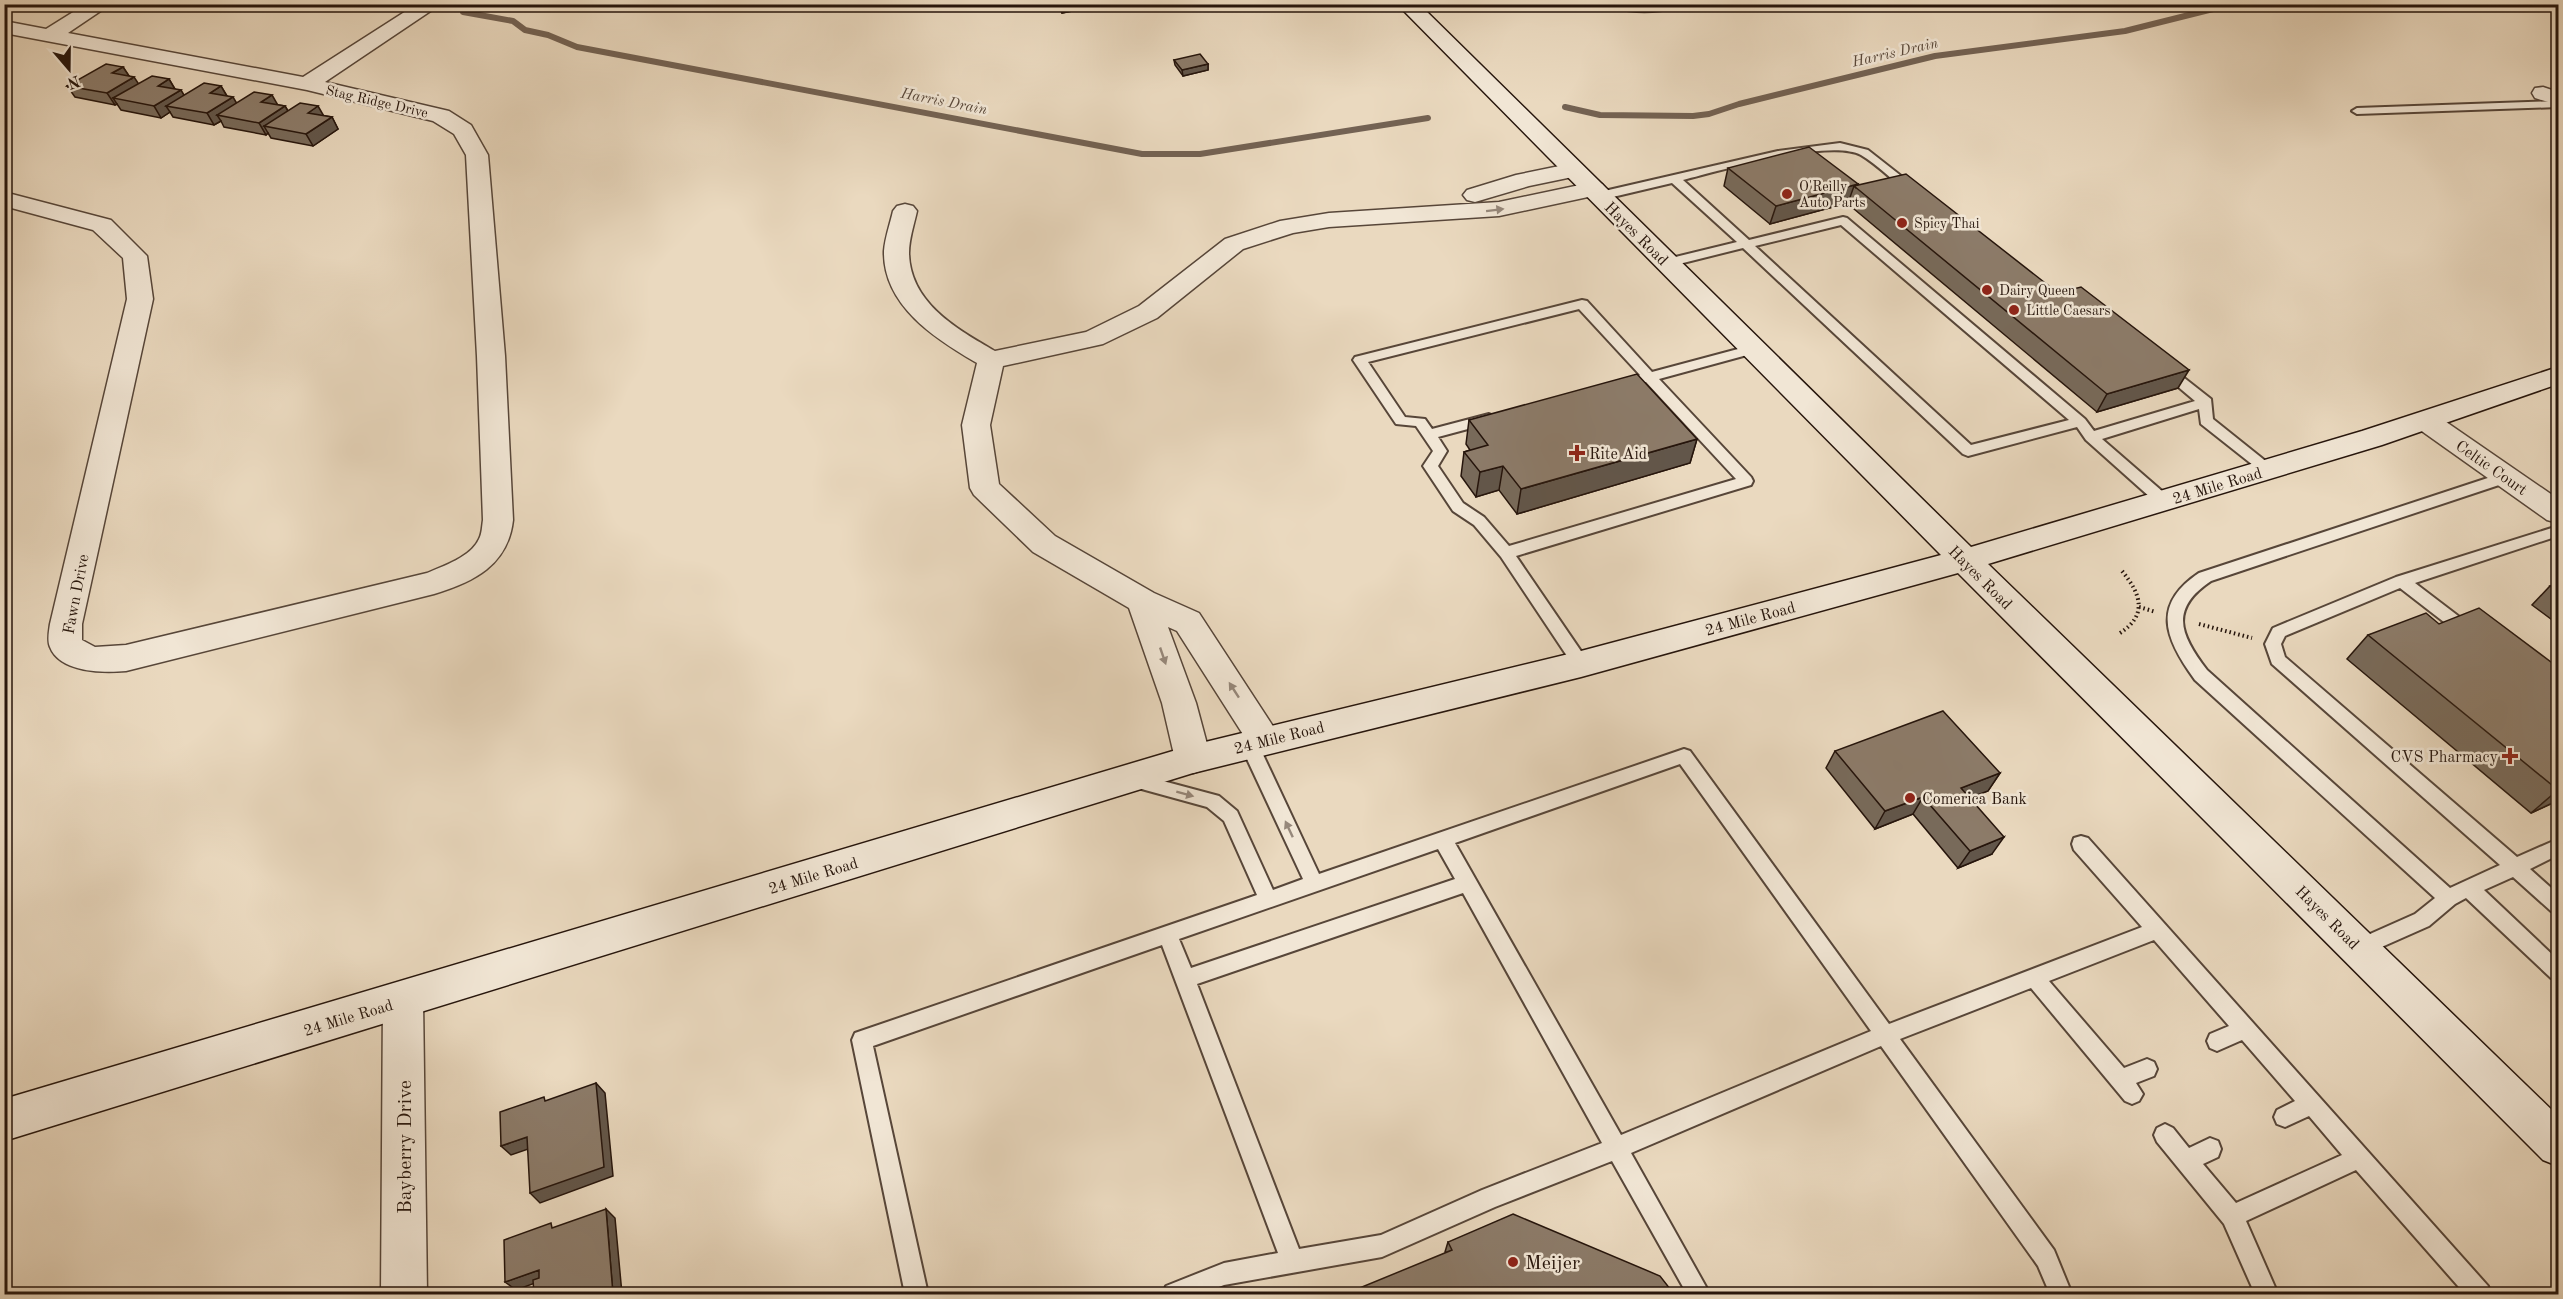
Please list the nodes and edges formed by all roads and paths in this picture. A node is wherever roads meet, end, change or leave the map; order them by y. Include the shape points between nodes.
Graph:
1 (101, 4) edge
2 (431, 4) edge
3 (1407, 4) edge
4 (1669, 4) edge
5 (1624, 6) edge
6 (4, 27) edge
7 (49, 36) junction
8 (307, 84) junction
9 (2553, 99) edge
10 (2357, 111) dead end
11 (1574, 170) junction
12 (1674, 178) junction
13 (1597, 192) junction
14 (1920, 195) edge
15 (4, 199) edge
16 (905, 212) dead end
17 (1436, 215) junction
18 (1746, 244) junction
19 (1667, 263) junction
20 (1753, 349) junction
21 (2150, 358) edge
22 (991, 360) junction
23 (2559, 375) edge
24 (1650, 377) junction
25 (1628, 383) edge
26 (2206, 402) junction
27 (1506, 415) edge
28 (2426, 421) junction
29 (2080, 422) junction
30 (1429, 435) junction
31 (2091, 437) junction
32 (2268, 470) junction
33 (2506, 477) junction
34 (2165, 502) junction
35 (2559, 513) edge
36 (2559, 531) edge
37 (1506, 552) junction
38 (484, 554) joint
39 (1965, 560) junction
40 (2121, 571) dead end
41 (2402, 581) junction
42 (1143, 601) junction
43 (2139, 607) junction
44 (2159, 613) dead end
45 (2195, 623) dead end
46 (2120, 633) dead end
47 (2252, 638) dead end
48 (2485, 645) edge
49 (1581, 664) junction
50 (1257, 742) junction
51 (1193, 759) junction
52 (1129, 779) junction
53 (1442, 838) junction
54 (2081, 844) dead end
55 (2559, 847) edge
56 (2515, 866) junction
57 (1314, 882) junction
58 (1467, 882) junction
59 (2468, 888) junction
60 (2448, 898) junction
61 (1268, 899) junction
62 (2559, 905) edge
63 (2157, 930) junction
64 (1167, 934) junction
65 (2359, 948) junction
66 (2559, 972) edge
67 (2034, 977) junction
68 (1185, 978) junction
69 (403, 1000) junction
70 (2245, 1029) junction
71 (1885, 1035) junction
72 (2217, 1041) dead end
73 (2147, 1069) dead end
74 (2312, 1104) junction
75 (2284, 1117) dead end
76 (4, 1120) edge
77 (2165, 1135) dead end
78 (2559, 1145) edge
79 (1617, 1148) junction
80 (2210, 1149) dead end
81 (2359, 1158) junction
82 (2187, 1160) junction
83 (2232, 1215) junction
84 (1293, 1262) junction
85 (404, 1294) edge
86 (916, 1294) edge
87 (1173, 1294) edge
88 (1699, 1294) edge
89 (2061, 1294) edge
90 (2266, 1294) edge
91 (2480, 1294) edge

1 - 7 street
2 - 8 street
3 - 11 street, Hayes Road
4 - 5 street
6 - 7 street, Stag Ridge Drive
7 - 8 street, Stag Ridge Drive
8 - 38 street, Stag Ridge Drive via 441,116 463,130 477,155 498,520 495,540
9 - 10 lane
11 - 13 street, Hayes Road
11 - 17 street via 1468,197
12 - 13 lane
12 - 14 lane via 1778,154 1840,146 1864,152
12 - 18 lane
17 -> 13 street via 1499,210
13 - 19 street, Hayes Road
15 - 38 street, Fawn Drive via 102,225 135,256 140,298 66,624 65,645 85,659 126,658 434,583 466,568
16 - 22 street via 897,256 909,297 941,331
17 - 22 street via 1289,226 1234,244 1148,312 1094,338
18 - 19 lane
18 - 29 lane via 1843,221
18 - 29 lane via 1968,451
19 - 20 street, Hayes Road
20 - 24 lane
20 - 39 street, Hayes Road
21 - 26 lane
22 - 42 street via 976,425 985,488 1044,544
23 - 28 street, 24 Mile Road
24 - 25 lane
24 - 30 lane via 1581,304 1360,360 1401,421 1420,422
24 - 37 lane via 1746,481
26 - 31 lane
26 - 32 lane via 2206,421
27 - 30 lane
28 - 32 street, 24 Mile Road
28 - 33 street, Celtic Court
29 - 31 lane
30 - 37 lane via 1440,451 1430,466 1458,507 1479,521
31 - 34 lane
32 - 34 street, 24 Mile Road
33 - 35 street, Celtic Court
33 - 60 lane via 2205,577 2183,592 2175,611 2177,635 2201,675
34 - 39 street, 24 Mile Road
36 - 41 lane
37 - 49 lane
39 - 49 street, 24 Mile Road
39 - 65 street, Hayes Road
40 - 43 path via 2137,593
41 - 48 lane
41 - 56 lane via 2279,632 2274,650 2287,669
50 -> 42 street via 1188,622
42 -> 51 street via 1179,703
43 - 44 path
43 - 46 path via 2132,625
45 - 47 path
49 - 50 street, 24 Mile Road
50 - 51 street, 24 Mile Road
57 -> 50 lane
51 - 52 street, 24 Mile Road
52 -> 61 lane via 1213,801 1231,816
52 - 69 street, 24 Mile Road
53 - 57 lane
53 - 58 lane
53 - 71 lane via 1684,756
54 - 63 lane
55 - 56 lane
56 - 59 lane
56 - 62 lane
57 - 61 lane
58 - 68 lane
58 - 79 lane
59 - 60 lane
59 - 66 lane
60 - 65 lane via 2422,920
61 - 64 lane
63 - 67 lane
63 - 70 lane
64 - 68 lane
64 - 86 lane via 862,1040
65 - 78 street, Hayes Road
67 - 71 lane
67 - 73 lane via 2126,1087
68 - 84 lane
69 - 76 street, 24 Mile Road
69 - 85 street, Bayberry Drive
70 - 72 lane
70 - 74 lane
71 - 79 lane
71 - 89 lane via 2046,1258
74 - 75 lane
74 - 81 lane
77 - 82 lane
79 - 84 lane via 1382,1246
79 - 88 lane
80 - 82 lane
81 - 83 lane
81 - 91 lane
82 - 83 lane
83 - 90 lane
84 - 87 lane via 1224,1274

